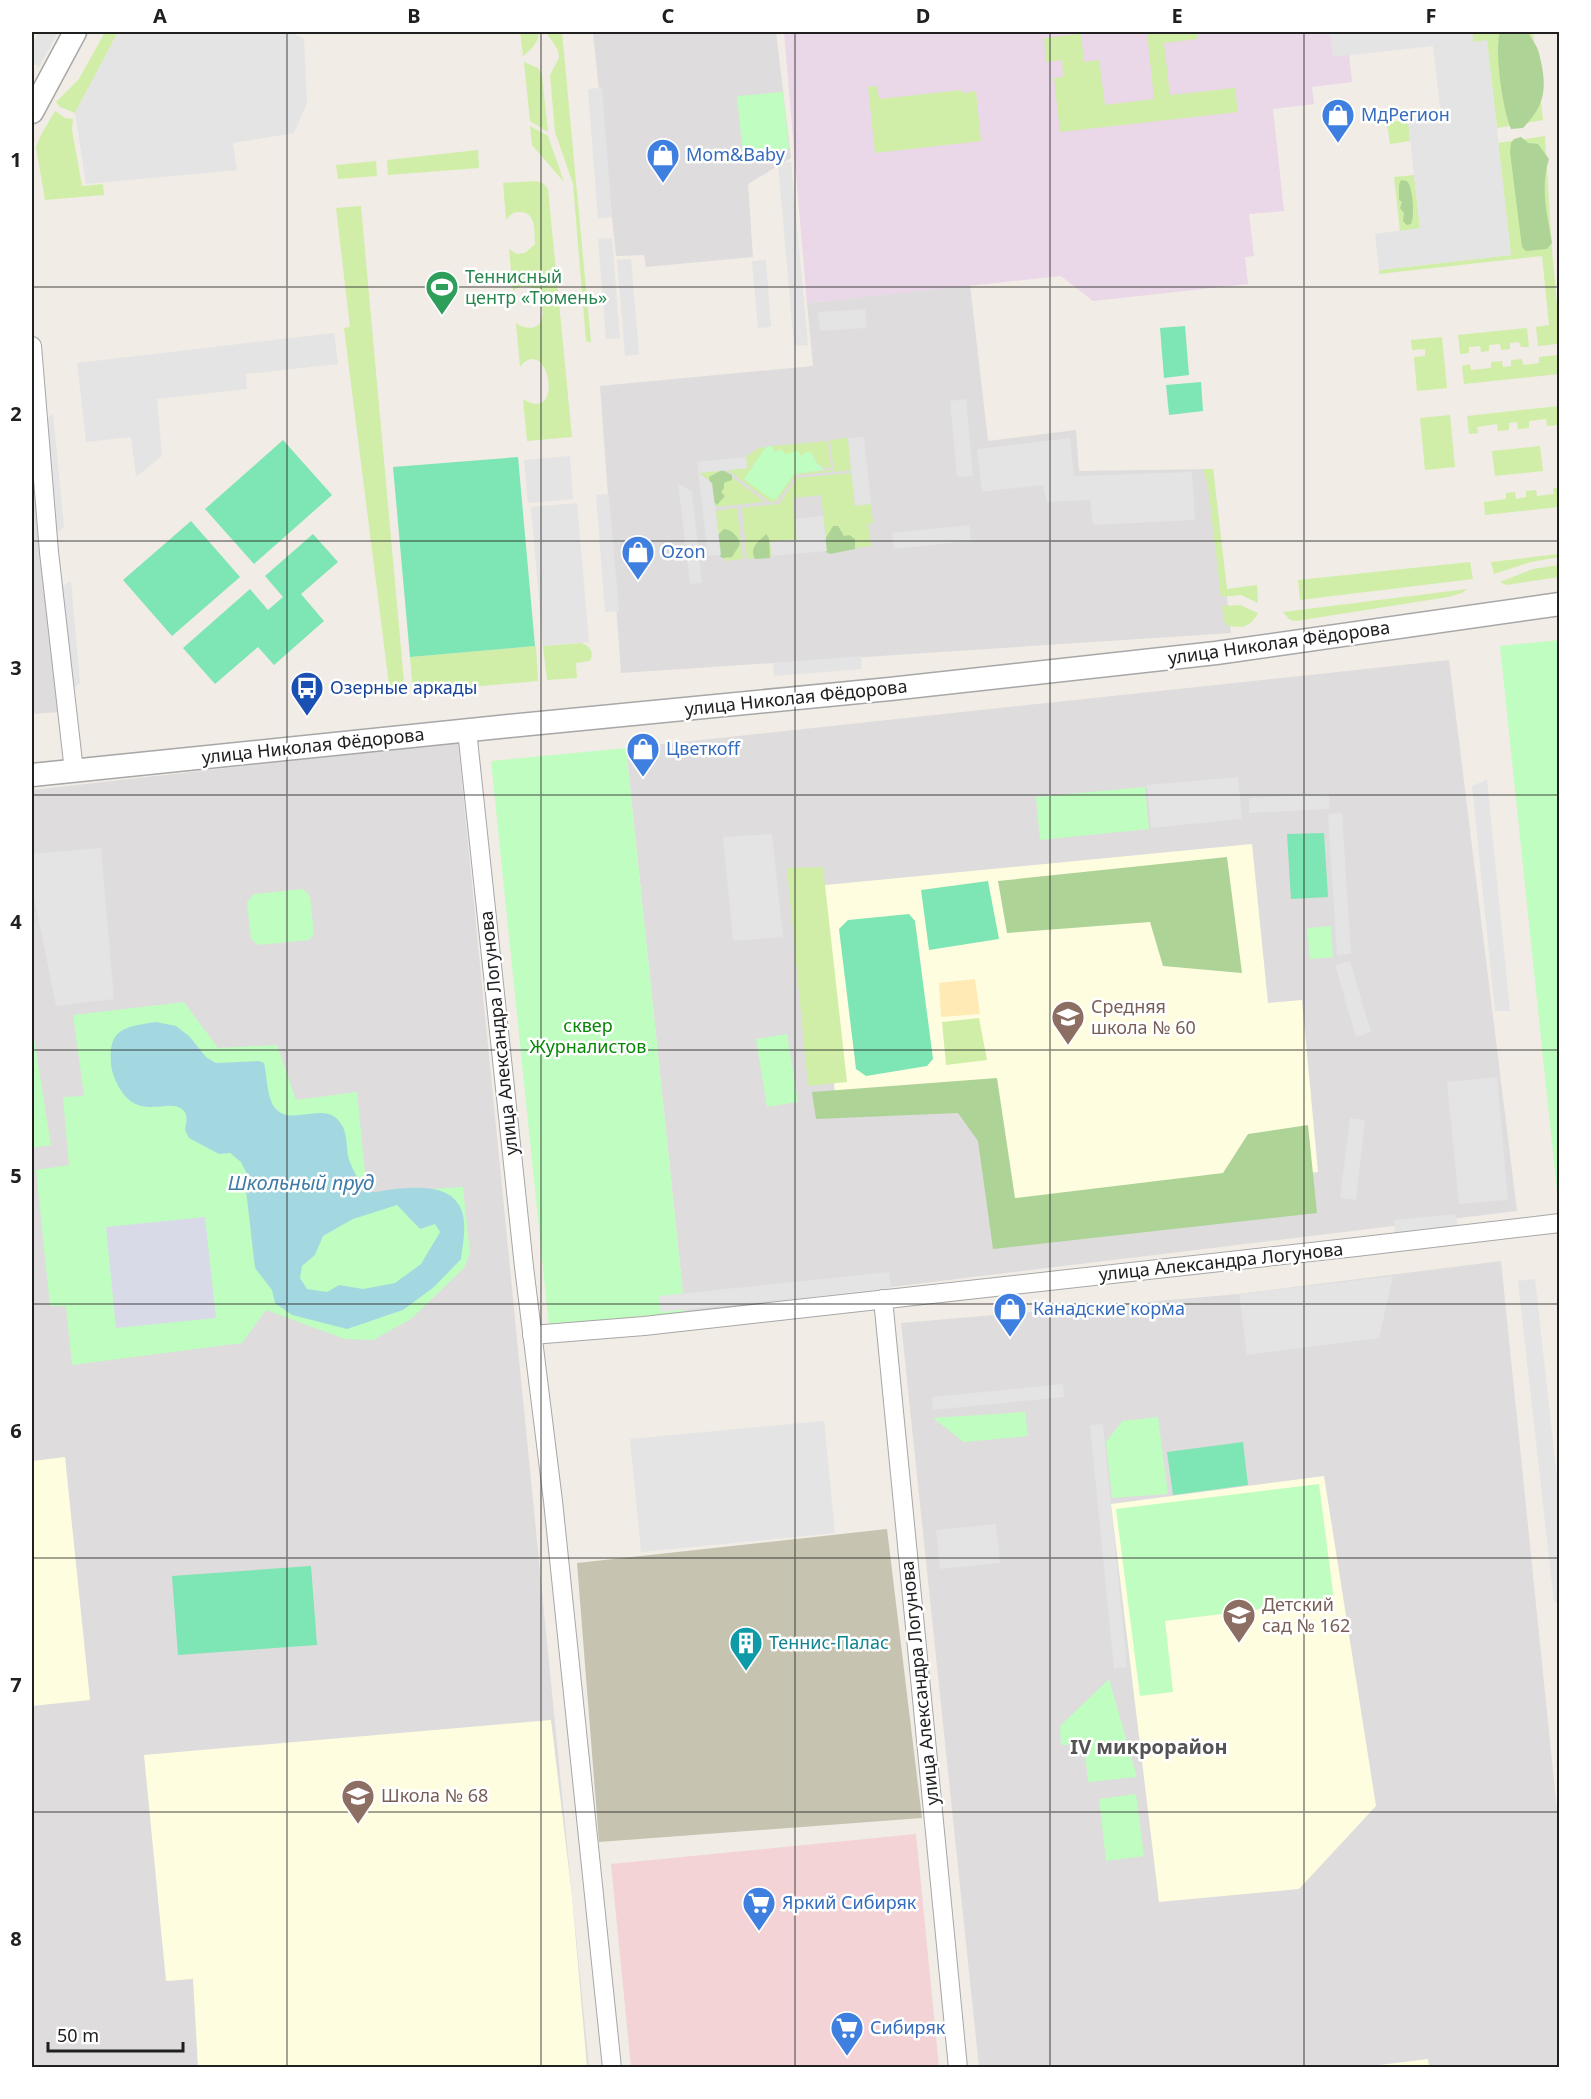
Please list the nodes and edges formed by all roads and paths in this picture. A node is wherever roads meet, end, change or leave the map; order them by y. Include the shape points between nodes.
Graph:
1 (75, 32) edge
2 (32, 112) edge
3 (32, 346) edge
4 (1560, 604) edge
5 (467, 730) junction
6 (74, 771) junction
7 (32, 775) edge
8 (1560, 1223) edge
9 (883, 1299) junction
10 (532, 1335) junction
11 (612, 2067) edge
12 (958, 2067) edge

1 - 2 street
3 - 6 street via 49,552
4 - 5 street, улица Николая Фёдорова via 1216,652 890,689
5 - 6 street, улица Николая Фёдорова
5 - 10 street, улица Александра Логунова
6 - 7 street, улица Николая Фёдорова
8 - 9 street, улица Александра Логунова
9 - 10 street, улица Александра Логунова
9 - 12 street, улица Александра Логунова
10 - 11 street, улица Александра Логунова

